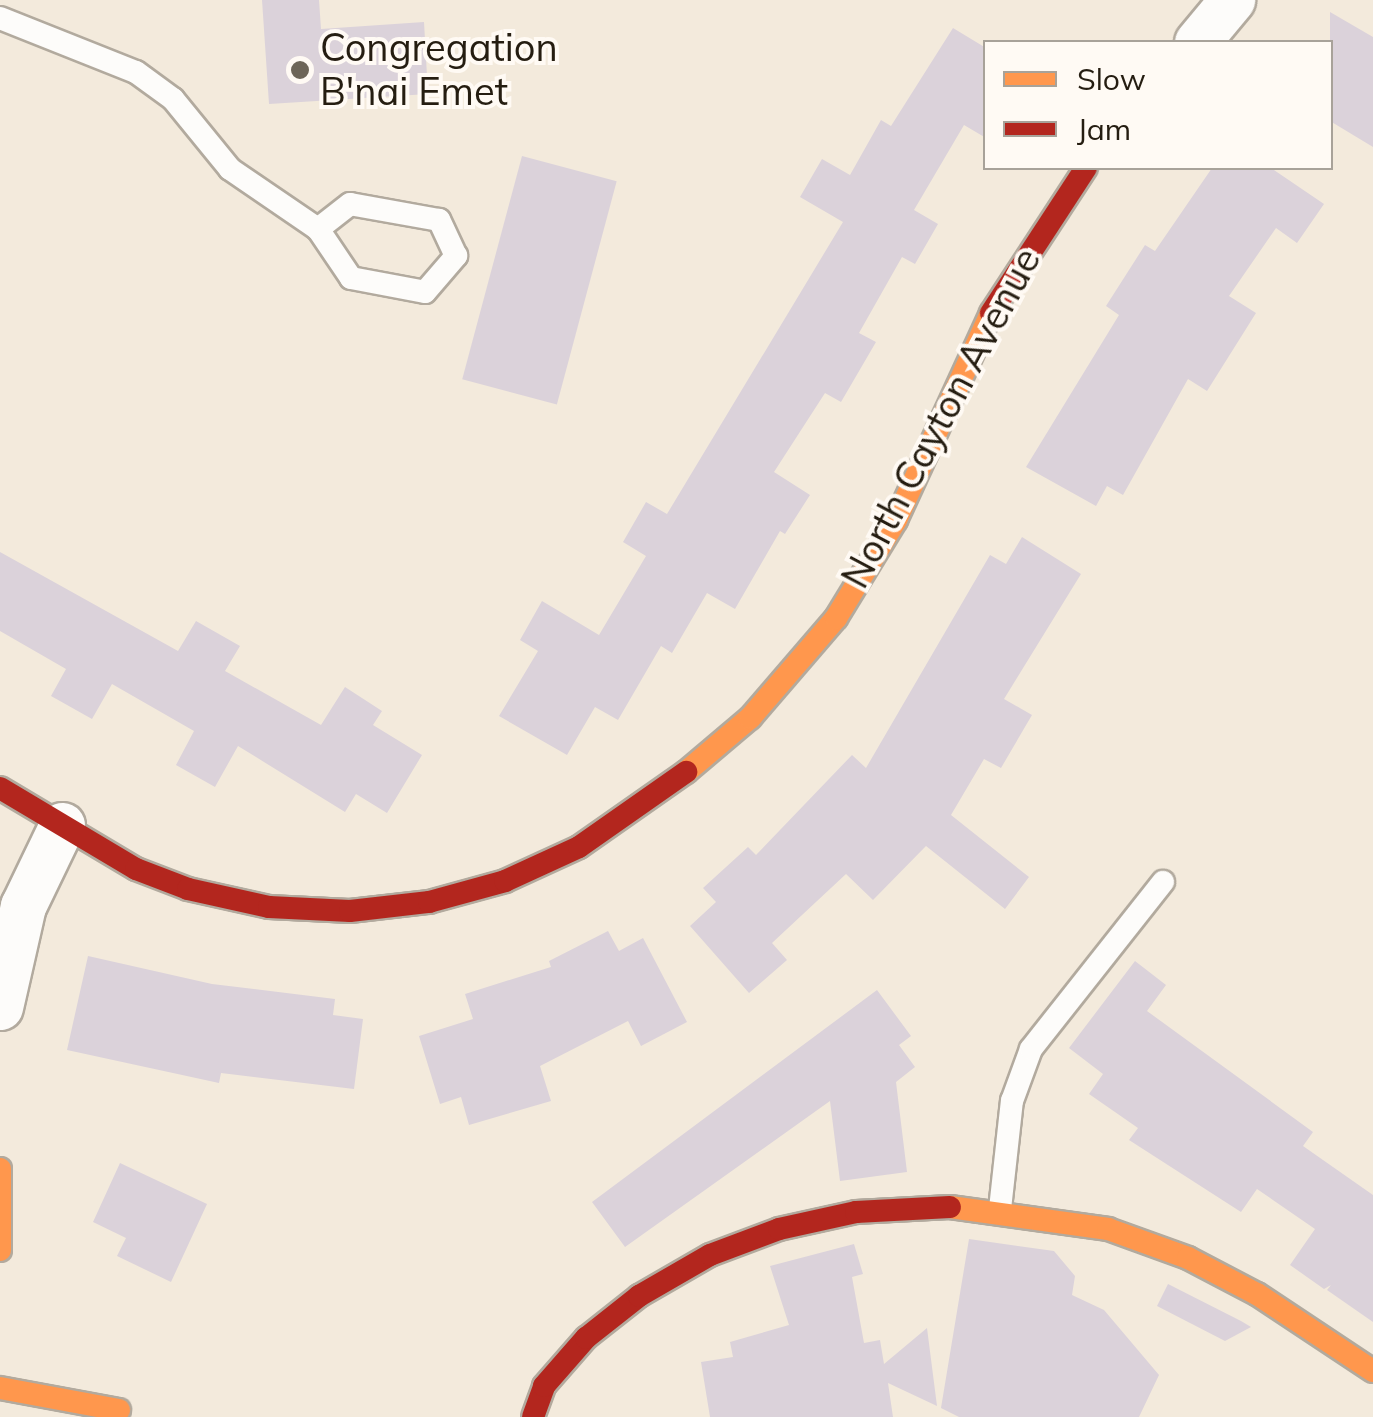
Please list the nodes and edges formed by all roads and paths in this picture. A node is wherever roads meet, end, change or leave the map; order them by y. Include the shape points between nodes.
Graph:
1 (1232, 0) edge
2 (0, 18) edge
3 (1199, 40) edge
4 (1085, 170) edge
5 (318, 229) junction
6 (0, 788) edge
7 (62, 825) junction
8 (1163, 882) dead end
9 (0, 1006) edge
10 (0, 1169) edge
11 (1000, 1209) junction
12 (0, 1250) edge
13 (1373, 1372) edge
14 (0, 1388) edge
15 (120, 1410) dead end
16 (533, 1417) edge

1 - 3 street
2 - 5 lane via 136,72 173,99 230,168
4 - 7 street, North Cayton Avenue via 1029,246 970,352 896,520 836,618 750,718 641,808 579,847 505,881 430,902 350,911 269,907 188,889
5 - 5 lane via 350,204 439,220 456,256 425,292 350,278
6 - 7 street, North Cayton Avenue
7 - 9 street via 23,906
8 - 11 lane via 1031,1049 1012,1102
10 - 12 street
11 - 13 street via 1108,1228 1188,1258 1257,1294
11 - 16 street via 856,1212 779,1229 710,1255 639,1296 586,1338 544,1386
14 - 15 street

